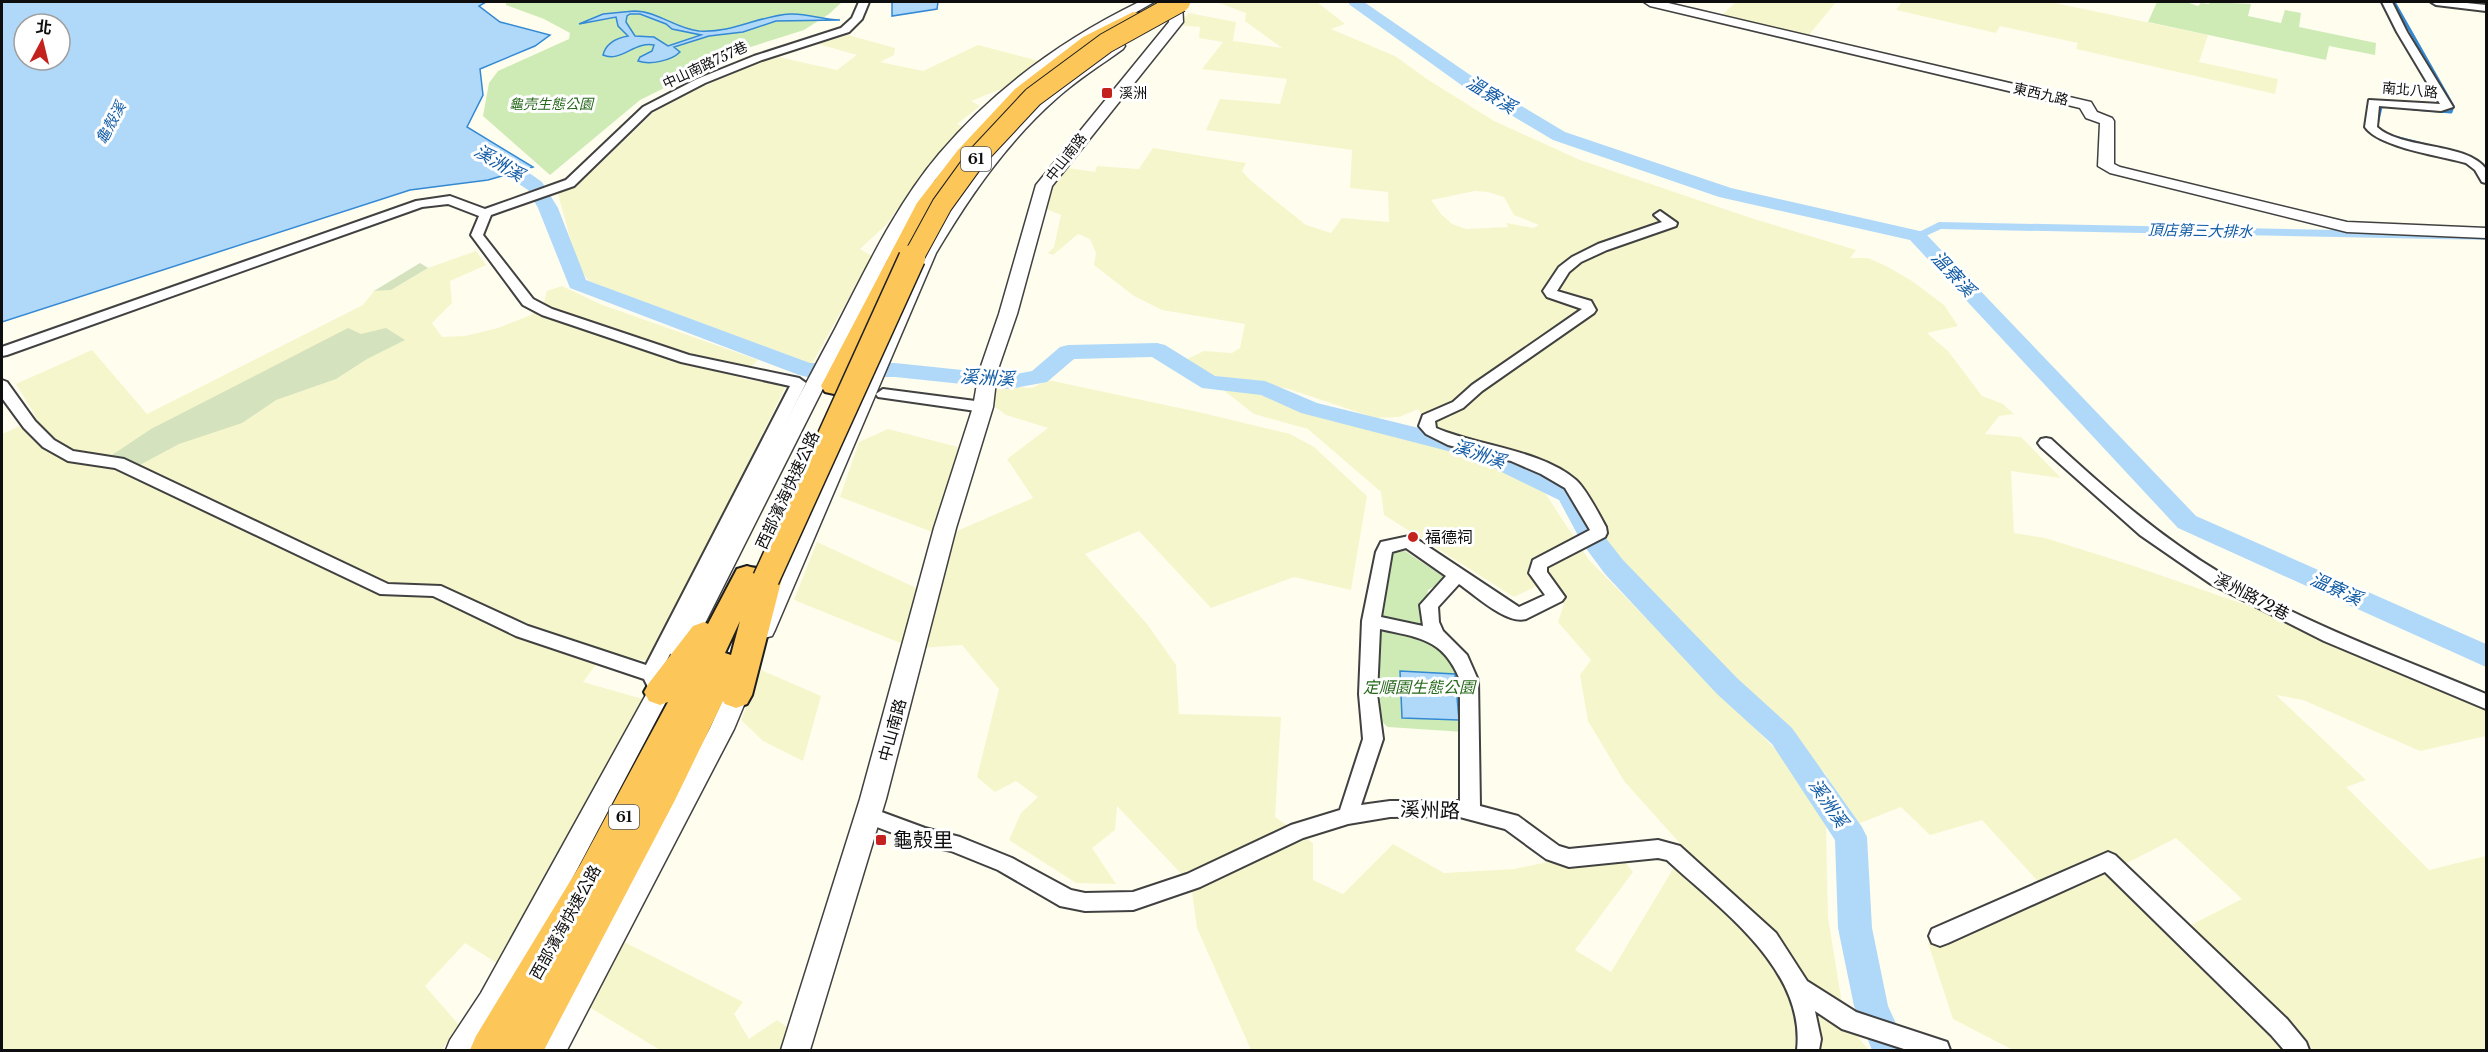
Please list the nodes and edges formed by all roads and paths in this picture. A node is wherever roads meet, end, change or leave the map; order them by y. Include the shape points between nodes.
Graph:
1 (864, 2) edge
2 (1148, 2) edge
3 (1650, 2) edge
4 (2387, 2) edge
5 (2436, 2) edge
6 (1174, 3) edge
7 (2487, 8) edge
8 (2487, 179) edge
9 (486, 213) junction
10 (1660, 215) dead end
11 (2487, 233) edge
12 (2, 352) edge
13 (2, 385) edge
14 (875, 392) junction
15 (983, 407) junction
16 (2046, 443) dead end
17 (1457, 575) junction
18 (757, 578) junction
19 (1371, 621) junction
20 (1435, 634) junction
21 (655, 683) junction
22 (736, 695) junction
23 (2487, 702) edge
24 (1470, 811) junction
25 (868, 814) junction
26 (1348, 816) junction
27 (1940, 936) dead end
28 (1799, 988) junction
29 (460, 1050) edge
30 (490, 1050) edge
31 (522, 1050) edge
32 (552, 1050) edge
33 (795, 1050) edge
34 (1808, 1050) edge
35 (1940, 1050) edge
36 (2298, 1050) edge

1 - 9 street, 中山南路757巷 via 858,19 845,30 701,81 647,109 570,183
2 - 21 street via 1094,30 1006,94 973,125 912,202
3 - 11 street, 東西九路 via 2086,105 2091,115 2106,119 2106,166 2115,171 2347,227
4 - 8 street, 南北八路 via 2446,107 2373,102 2369,126 2386,138 2470,160
5 - 7 street
6 - 14 street via 1046,100 989,160 928,253 885,352
6 - 15 street, 中山南路 via 1176,22 1044,185 988,372
6 - 18 highway, 西部濱海快速公路 / 61 via 1089,41 1022,93 965,154 928,203 834,386
9 - 12 street via 450,200 420,204
9 - 21 street via 477,235 528,302 686,359 799,382
10 - 17 street via 1671,223 1589,253 1566,268 1550,291 1586,304 1589,310 1458,405 1428,418 1431,431 1516,458 1571,484 1599,533 1539,564 1538,573 1556,597 1520,614
13 - 21 street via 29,426 65,455 118,463 386,590 435,590 522,631
14 - 15 street
14 - 22 street
15 - 25 street, 中山南路 via 945,528
16 - 23 street, 溪州路72巷 via 2123,513 2184,558 2261,603
17 - 19 street via 1409,542 1387,546
17 - 20 street via 1429,604
18 - 21 highway
18 - 22 highway
18 - 30 highway, 西部濱海快速公路 / 61 via 515,1013
18 - 31 highway, 西部濱海快速公路 / 61 via 663,790
19 - 20 street
19 - 26 street via 1368,694 1373,739
20 - 24 street via 1461,660 1469,680
21 - 29 street via 491,1003
22 - 32 street
24 - 26 street, 溪州路 via 1390,809
24 - 28 street, 溪州路 via 1511,822 1553,853 1569,858 1658,849 1673,852 1768,940
25 - 26 street, 溪州路 via 954,843 1005,864 1067,899 1085,902 1133,902 1193,881 1298,831
25 - 33 street, 中山南路
27 - 36 street via 2108,861
28 - 34 street via 1810,1039
28 - 35 street, 溪州路 via 1850,1021

